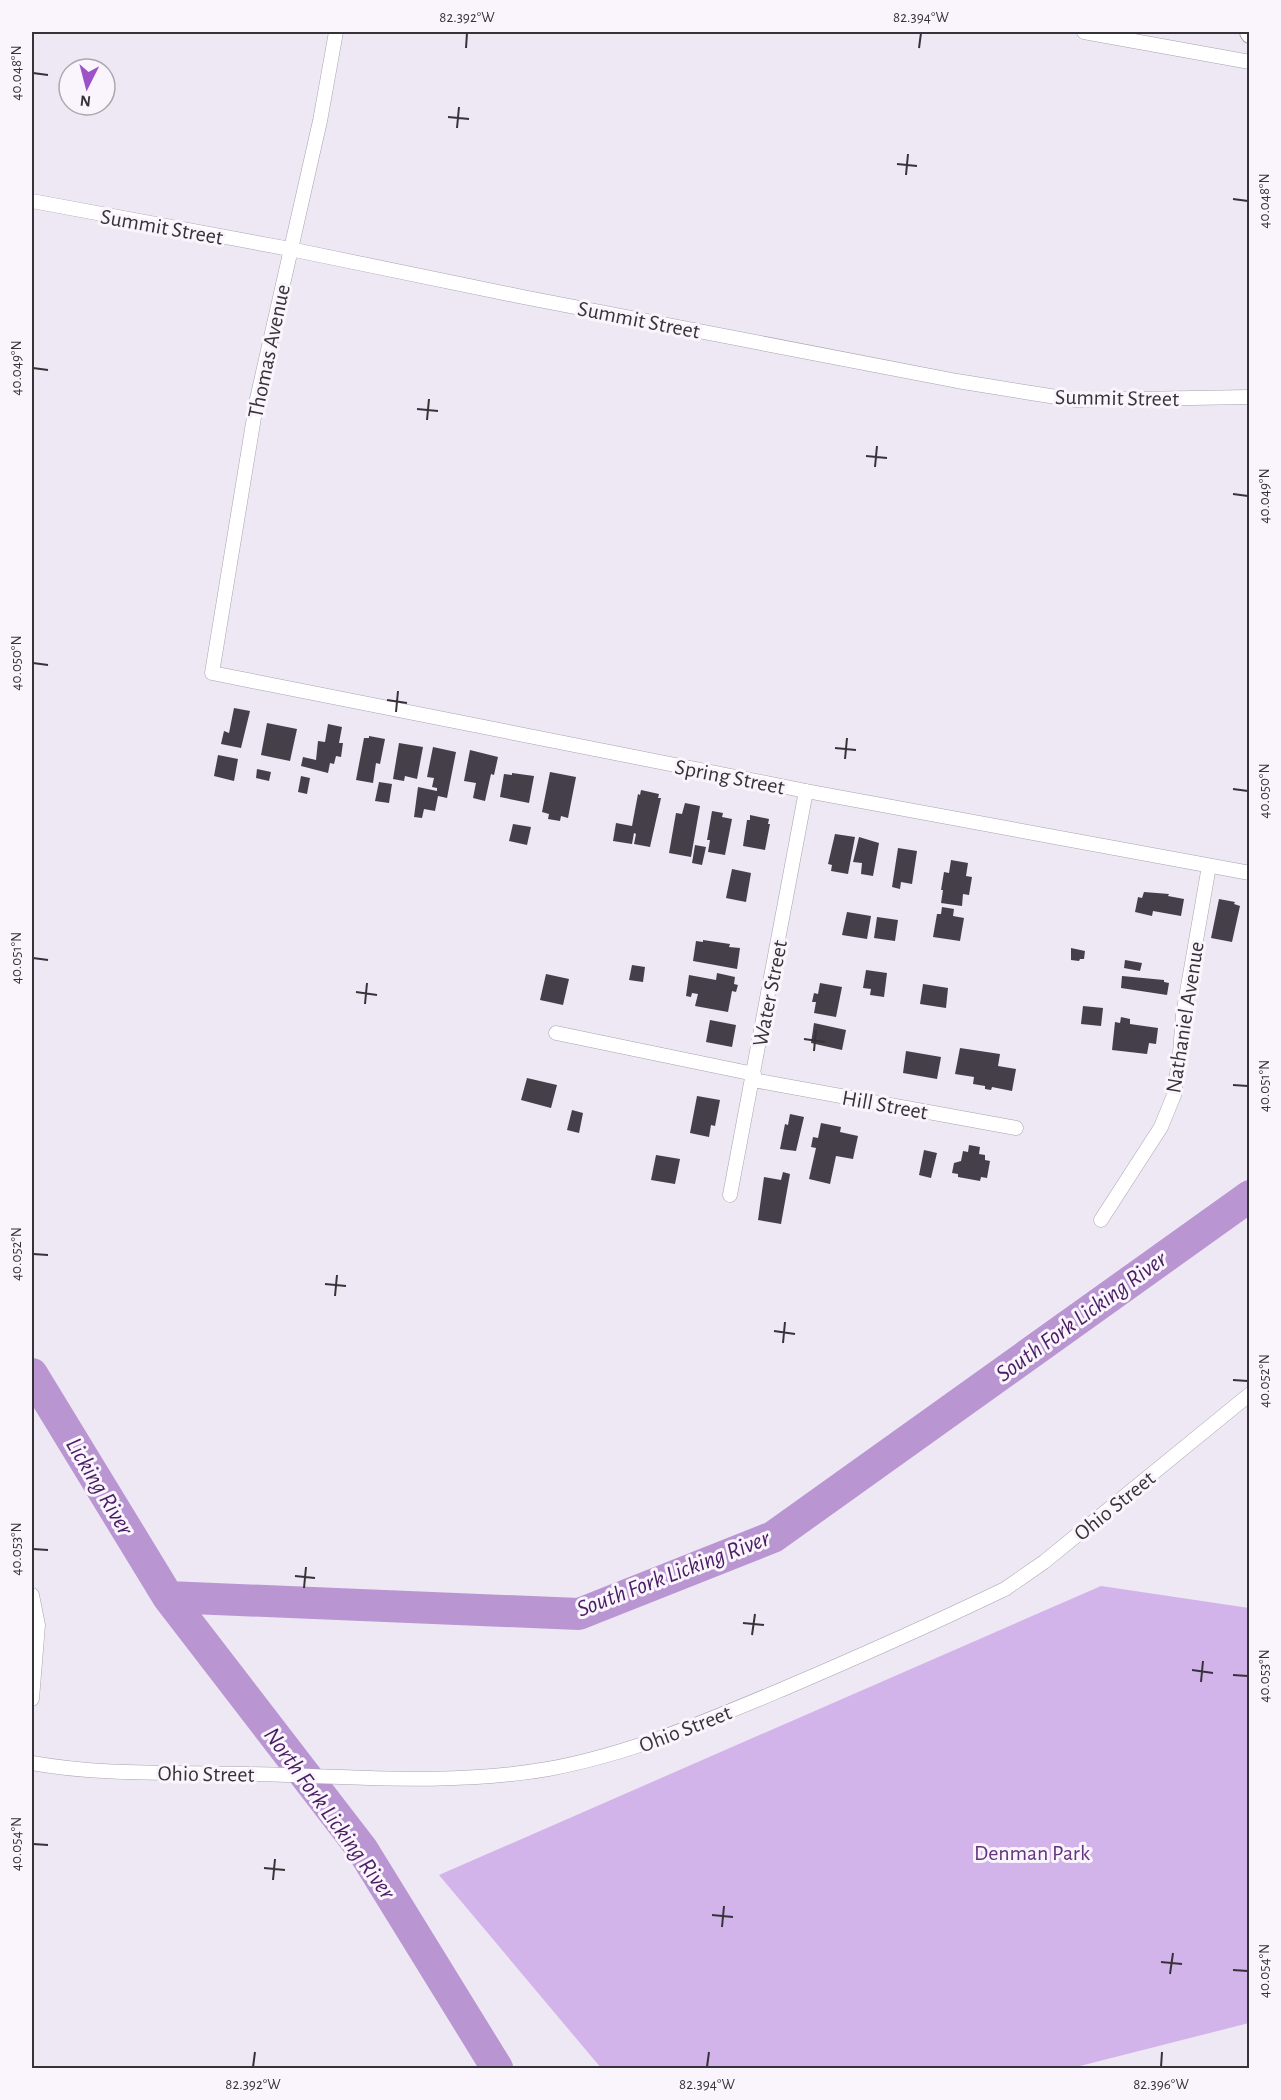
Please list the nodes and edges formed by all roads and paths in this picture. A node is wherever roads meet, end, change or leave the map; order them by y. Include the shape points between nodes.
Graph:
1 (336, 32) edge
2 (1084, 32) edge
3 (1250, 62) edge
4 (32, 201) edge
5 (290, 249) junction
6 (1250, 397) edge
7 (212, 673) joint
8 (806, 791) junction
9 (1209, 866) junction
10 (1250, 873) edge
11 (556, 1033) dead end
12 (754, 1077) junction
13 (1016, 1128) dead end
14 (730, 1195) dead end
15 (1101, 1220) dead end
16 (1250, 1394) edge
17 (32, 1595) edge
18 (32, 1699) edge
19 (32, 1763) edge

1 - 5 street, Thomas Avenue
2 - 3 street
4 - 5 street, Summit Street
5 - 6 street, Summit Street via 946,379 1076,400
5 - 7 street, Thomas Avenue via 257,399
7 - 8 street, Spring Street
8 - 9 street, Spring Street
8 - 12 street, Water Street
9 - 10 street, Spring Street
9 - 15 street, Nathaniel Avenue via 1183,1015 1174,1095 1161,1126
11 - 12 street, Hill Street
12 - 13 street, Hill Street
12 - 14 street, Water Street
16 - 19 street, Ohio Street via 1044,1562 1005,1589 716,1718 629,1750 546,1769 457,1779 86,1771
17 - 18 street via 38,1625

